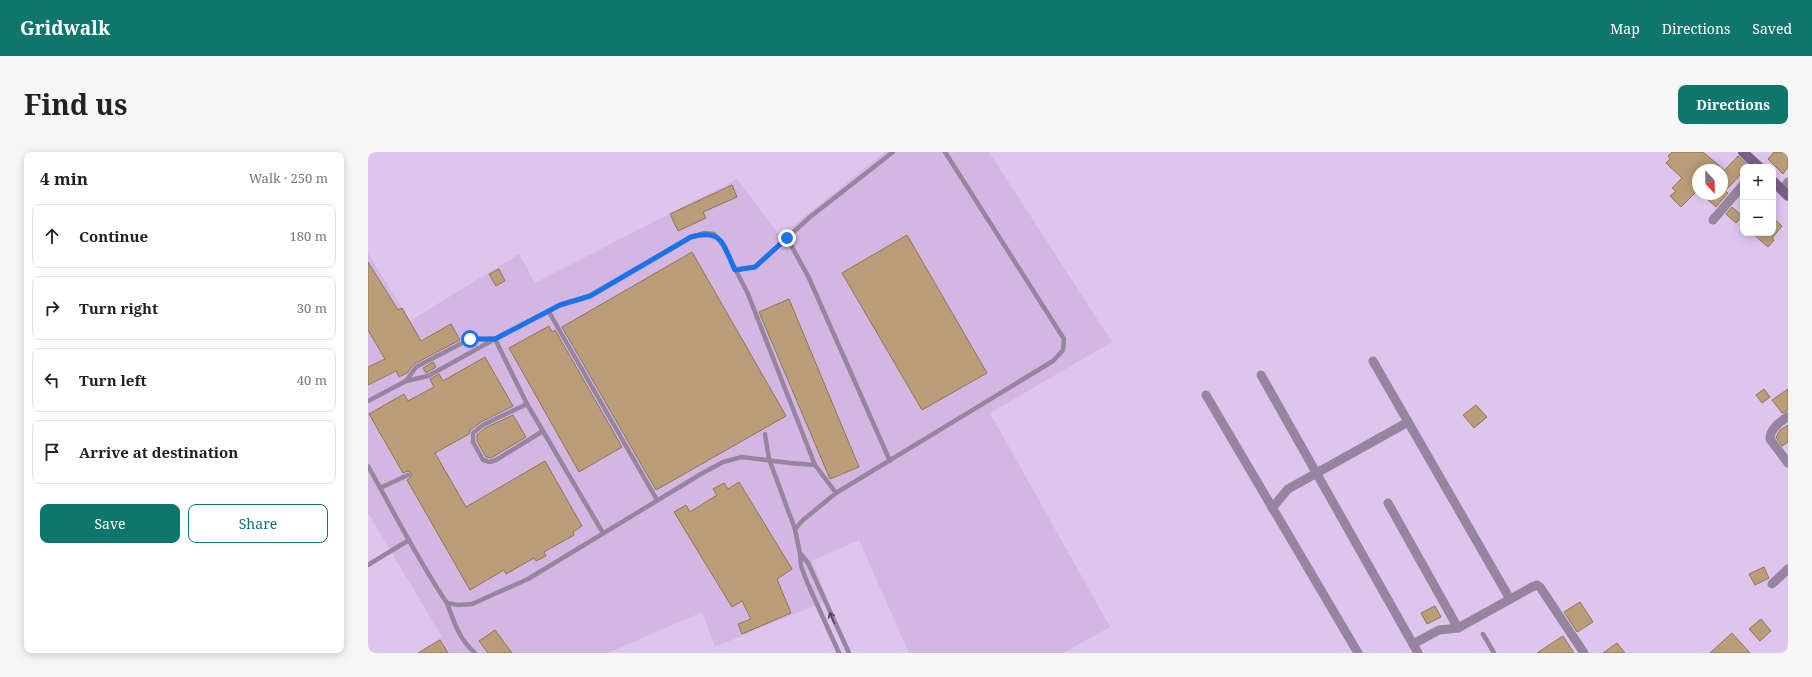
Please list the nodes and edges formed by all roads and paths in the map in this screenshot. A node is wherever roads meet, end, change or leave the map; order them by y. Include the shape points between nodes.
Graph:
1 (893, 152) edge
2 (945, 152) edge
3 (1743, 152) edge
4 (1756, 164) edge
5 (1776, 183) edge
6 (1740, 188) edge
7 (1786, 189) edge
8 (1713, 220) dead end
9 (787, 238) junction
10 (735, 270) junction
11 (549, 312) junction
12 (495, 339) junction
13 (1373, 362) dead end
14 (1261, 375) dead end
15 (406, 381) junction
16 (1206, 395) dead end
17 (368, 401) edge
18 (527, 404) junction
19 (1788, 416) edge
20 (1408, 422) junction
21 (543, 431) junction
22 (764, 434) dead end
23 (769, 459) junction
24 (890, 461) junction
25 (1788, 463) edge
26 (815, 465) junction
27 (368, 466) edge
28 (1316, 473) junction
29 (408, 475) dead end
30 (380, 488) junction
31 (836, 493) junction
32 (657, 500) junction
33 (1388, 503) dead end
34 (1272, 508) junction
35 (795, 529) junction
36 (603, 533) junction
37 (409, 540) junction
38 (800, 554) junction
39 (368, 565) edge
40 (1788, 569) edge
41 (1772, 584) dead end
42 (1510, 599) junction
43 (447, 603) junction
44 (1458, 628) junction
45 (1483, 634) dead end
46 (1413, 644) junction
47 (475, 653) edge
48 (839, 653) edge
49 (849, 653) edge
50 (1358, 653) edge
51 (1418, 653) edge
52 (1494, 653) edge
53 (1584, 653) edge

1 - 9 lane
2 - 24 lane via 1064,340 1063,350 1053,361
3 - 4 street
5 - 7 street
6 - 8 street
9 - 10 lane via 755,267
9 - 24 lane via 808,276
10 - 11 lane via 722,243 714,234 705,233 691,237 590,296 560,305
10 - 26 lane via 748,294
11 - 12 lane
11 - 32 lane
12 - 15 lane via 428,376
12 - 15 lane via 470,339 416,367
12 - 18 lane
13 - 20 street
14 - 28 street
15 - 17 lane
16 - 34 street
18 - 21 lane
18 - 21 lane via 482,425 473,433 473,442 483,460 496,460
19 - 25 street via 1772,429 1770,439
20 - 28 street
20 - 42 street
21 - 36 lane
22 - 23 lane
23 - 26 lane
23 - 32 lane via 742,457 723,462
23 - 35 lane
24 - 31 lane
26 - 31 lane
27 - 30 lane
28 - 34 street via 1288,488
28 - 46 street
29 - 30 lane
30 - 37 lane
31 - 35 lane
32 - 36 lane
33 - 44 street
34 - 50 street
35 - 38 lane
36 - 43 lane via 528,579 472,604
37 - 39 lane
37 - 43 lane
38 - 48 lane via 807,582
49 -> 38 lane via 808,563
40 - 41 street
42 - 44 street
42 - 53 street via 1532,587 1540,587
43 - 47 lane via 457,631 464,643
44 - 46 street via 1438,630
45 - 52 lane
46 - 51 street

